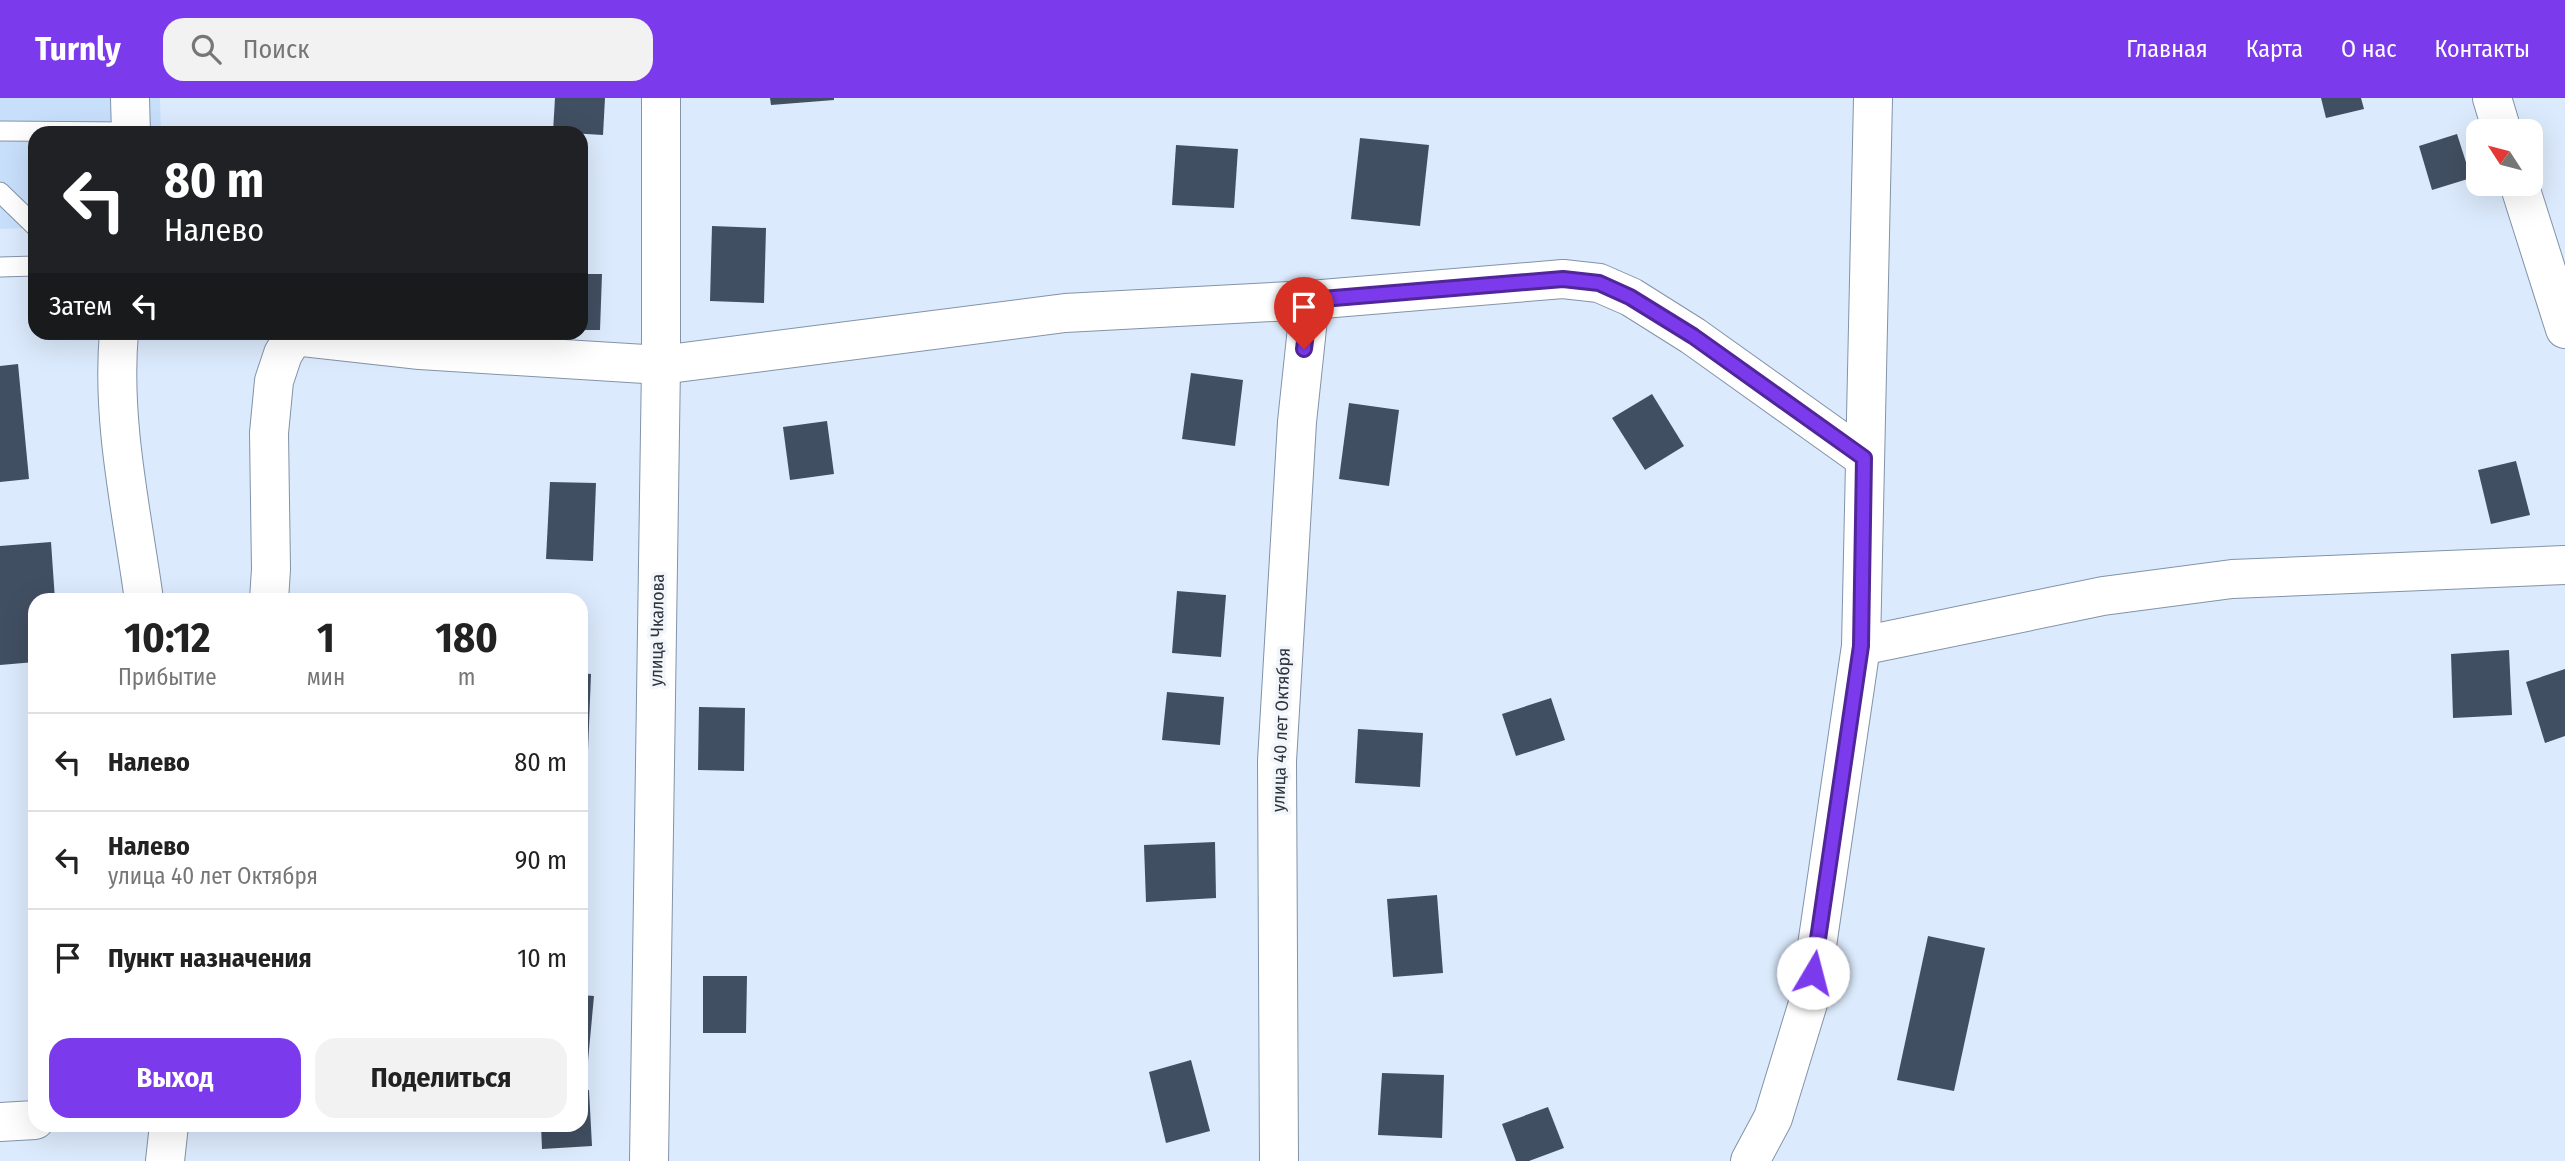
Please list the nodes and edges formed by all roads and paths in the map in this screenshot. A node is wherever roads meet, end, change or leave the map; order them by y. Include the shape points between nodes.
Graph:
1 (130, 98) edge
2 (662, 98) edge
3 (1872, 98) edge
4 (2492, 98) edge
5 (2498, 119) edge
6 (131, 126) edge
7 (0, 131) edge
8 (28, 131) edge
9 (0, 192) edge
10 (2523, 196) edge
11 (28, 219) edge
12 (28, 266) edge
13 (0, 267) edge
14 (1310, 300) junction
15 (2565, 329) edge
16 (118, 340) edge
17 (291, 340) edge
18 (341, 340) edge
19 (661, 365) junction
20 (1864, 458) junction
21 (2565, 565) edge
22 (143, 593) edge
23 (269, 593) edge
24 (1861, 646) junction
25 (28, 1120) edge
26 (0, 1122) edge
27 (168, 1132) edge
28 (165, 1161) edge
29 (649, 1161) edge
30 (1279, 1161) edge
31 (1750, 1161) edge

1 - 6 street
2 - 19 street, улица Чкалова
3 - 20 street
4 - 5 street
7 - 8 lane
9 - 11 lane
10 - 15 street
12 - 13 lane
14 - 19 street via 1065,313
14 - 20 street via 1563,279 1599,283 1693,336
14 - 30 street, улица 40 лет Октября via 1297,422 1277,761
16 - 22 street via 118,416
17 - 23 street via 274,381 270,421
18 - 19 street via 420,350
19 - 29 street, улица Чкалова
20 - 24 street
21 - 24 street via 2232,579 2103,596
24 - 31 street via 1810,1000 1773,1118
25 - 26 street
27 - 28 street

